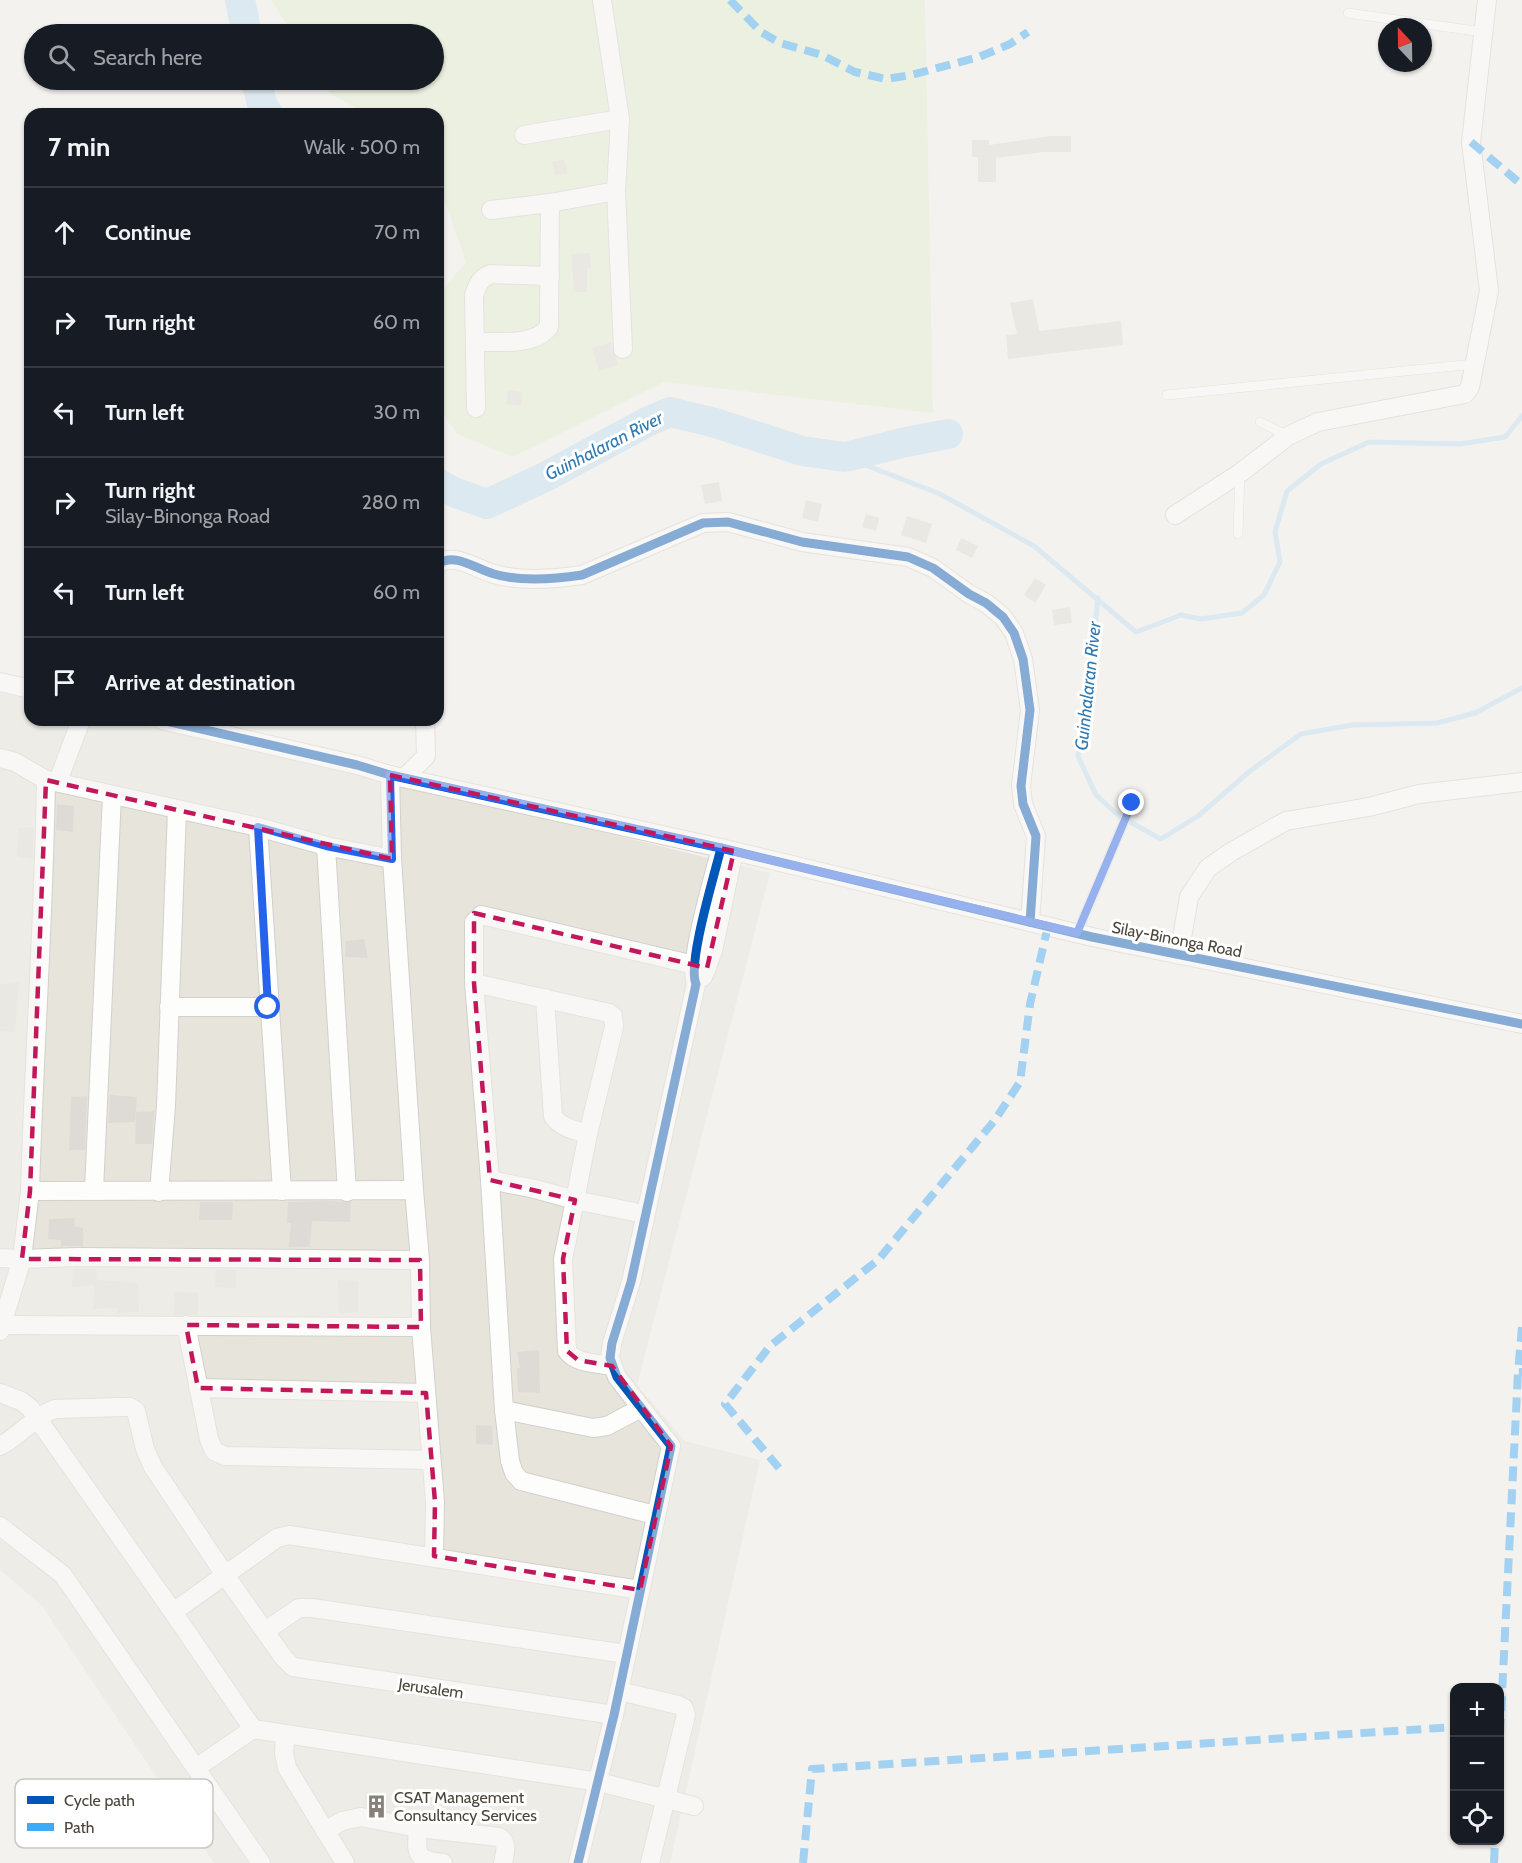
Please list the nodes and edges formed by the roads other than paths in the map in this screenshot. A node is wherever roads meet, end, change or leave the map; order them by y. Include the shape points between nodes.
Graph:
1 (602, 0) edge
2 (1487, 0) edge
3 (1348, 13) dead end
4 (1483, 32) junction
5 (620, 119) junction
6 (524, 135) dead end
7 (616, 191) junction
8 (550, 204) junction
9 (491, 210) dead end
10 (550, 276) junction
11 (475, 342) junction
12 (623, 349) dead end
13 (1474, 364) junction
14 (1167, 395) dead end
15 (476, 408) dead end
16 (1260, 422) dead end
17 (1288, 436) junction
18 (1240, 473) junction
19 (1175, 515) dead end
20 (1238, 534) dead end
21 (444, 561) edge
22 (0, 682) edge
23 (24, 688) edge
24 (78, 726) edge
25 (188, 726) edge
26 (425, 726) edge
27 (0, 758) edge
28 (397, 776) junction
29 (52, 781) junction
30 (1522, 782) edge
31 (112, 795) junction
32 (1130, 806) dead end
33 (177, 810) junction
34 (258, 827) junction
35 (326, 846) junction
36 (728, 850) junction
37 (392, 859) junction
38 (1030, 922) junction
39 (1077, 933) junction
40 (1179, 955) junction
41 (701, 967) junction
42 (474, 983) junction
43 (545, 998) junction
44 (169, 1006) junction
45 (268, 1007) junction
46 (1522, 1024) edge
47 (588, 1134) junction
48 (490, 1180) junction
49 (94, 1190) junction
50 (414, 1190) junction
51 (30, 1191) junction
52 (282, 1191) junction
53 (159, 1192) junction
54 (347, 1192) junction
55 (575, 1200) junction
56 (644, 1214) junction
57 (0, 1258) edge
58 (22, 1259) junction
59 (420, 1260) junction
60 (186, 1325) junction
61 (422, 1327) junction
62 (1, 1328) edge
63 (612, 1366) junction
64 (198, 1388) junction
65 (0, 1393) edge
66 (426, 1393) junction
67 (641, 1408) junction
68 (504, 1410) junction
69 (36, 1419) junction
70 (0, 1446) edge
71 (431, 1460) junction
72 (655, 1515) junction
73 (0, 1526) edge
74 (434, 1556) junction
75 (225, 1575) junction
76 (640, 1590) junction
77 (174, 1611) junction
78 (265, 1631) junction
79 (626, 1654) junction
80 (619, 1690) junction
81 (614, 1715) junction
82 (253, 1729) junction
83 (285, 1735) junction
84 (196, 1768) junction
85 (204, 1779) edge
86 (599, 1782) junction
87 (213, 1793) edge
88 (664, 1799) junction
89 (693, 1806) dead end
90 (418, 1828) junction
91 (325, 1831) junction
92 (261, 1863) edge
93 (345, 1863) edge
94 (443, 1863) edge
95 (503, 1863) edge
96 (578, 1863) edge
97 (650, 1863) edge

1 - 5 street
2 - 4 street
3 - 4 lane
4 - 13 street via 1471,142 1489,291
5 - 6 street
5 - 7 street
7 - 8 street
7 - 12 street
8 - 9 street
8 - 10 street
10 - 11 street via 549,327 545,333 522,341
10 - 11 street via 484,277 474,295
11 - 15 street
13 - 14 lane
13 - 17 street via 1465,394 1318,422
16 - 17 lane
17 - 18 street
18 - 19 street
18 - 20 lane
21 - 38 street via 455,558 508,577 563,578 582,574 703,523 728,522 802,542 908,557 933,568 1003,617 1014,633 1023,659 1030,710 1021,786 1023,804 1036,836
22 - 23 street
24 - 29 street
25 - 28 street, Silay-Binonga Road
26 - 28 street via 426,756
27 - 29 street
28 - 36 street, Silay-Binonga Road
28 - 37 street
29 - 31 street
29 - 51 street
30 - 40 street via 1419,794 1369,807 1286,820 1208,868 1189,897
31 - 33 street
31 - 49 street
32 - 39 lane
33 - 34 street
33 - 44 street
34 - 35 street
34 - 45 street
35 - 37 street
35 - 54 street
36 - 38 street, Silay-Binonga Road
36 - 41 street
37 - 50 street
38 - 39 street, Silay-Binonga Road
39 - 40 street, Silay-Binonga Road
40 - 46 street, Silay-Binonga Road
41 - 42 street via 481,915 474,922
41 - 56 street via 693,977 696,984
42 - 43 street
42 - 48 street
43 - 47 street via 553,1116 557,1123
43 - 47 street via 609,1013 615,1020
44 - 45 street
44 - 53 street
45 - 52 street
47 - 55 street
48 - 55 street
48 - 68 street
49 - 51 street
49 - 53 street
50 - 54 street
50 - 59 street
51 - 58 street
52 - 53 street
52 - 54 street
55 - 56 street
55 - 63 street via 563,1259 567,1351 578,1360
56 - 63 street via 631,1282 612,1343
57 - 58 street
58 - 59 street
58 - 62 street
59 - 61 street
60 - 61 street
60 - 62 street
60 - 64 street
61 - 66 street
63 - 67 street
64 - 66 street
64 - 71 street via 214,1451 225,1456
65 - 69 street via 26,1404
66 - 71 street
67 - 68 street via 607,1426 593,1428
67 - 72 street via 670,1446
68 - 72 street via 510,1461 521,1481
69 - 70 street
69 - 75 street, Jerusalem via 63,1408 130,1407 136,1411 153,1467
69 - 77 street
71 - 74 street
72 - 76 street
73 - 84 street via 63,1575
74 - 75 street via 289,1534 277,1538
74 - 76 street
75 - 77 street
75 - 78 street, Jerusalem
76 - 79 street
77 - 82 street
78 - 79 street via 299,1608 312,1608
78 - 81 street, Jerusalem via 294,1667
79 - 80 street
80 - 81 street
80 - 88 street via 684,1708 686,1715
81 - 86 street
82 - 83 street
82 - 84 street
83 - 86 street
83 - 91 street via 287,1768
84 - 85 street
86 - 88 street
86 - 96 street
87 - 92 street
88 - 89 street
88 - 97 street
90 - 91 street via 361,1817 342,1821
90 - 94 street via 419,1855
90 - 95 street via 499,1837 507,1847
91 - 93 street

